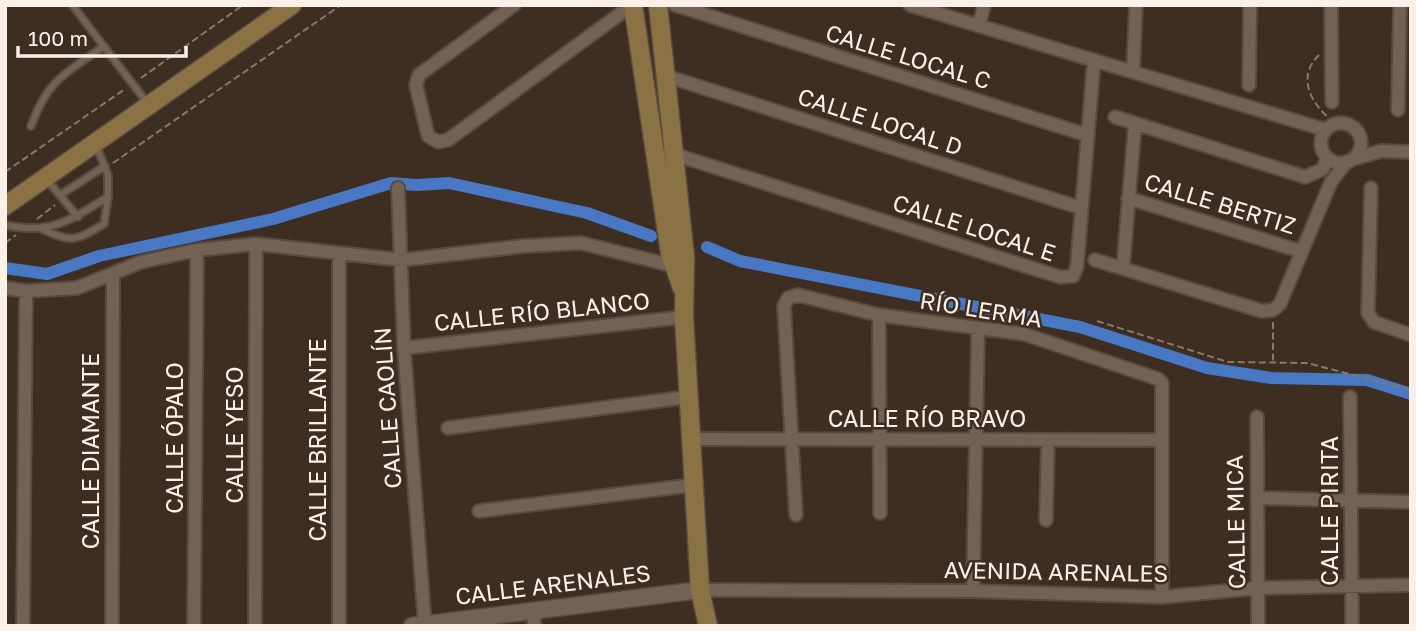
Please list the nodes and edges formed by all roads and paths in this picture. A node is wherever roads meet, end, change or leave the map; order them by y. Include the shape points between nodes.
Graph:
1 (292, 5) edge
2 (341, 5) edge
3 (514, 5) edge
4 (633, 5) edge
5 (657, 5) edge
6 (675, 5) edge
7 (910, 5) edge
8 (984, 5) edge
9 (1136, 5) edge
10 (1250, 5) edge
11 (1331, 5) edge
12 (1400, 5) edge
13 (73, 6) edge
14 (979, 26) junction
15 (104, 46) junction
16 (1331, 47) junction
17 (1094, 60) junction
18 (1133, 71) junction
19 (666, 76) junction
20 (1250, 85) dead end
21 (1332, 102) dead end
22 (149, 105) junction
23 (1398, 110) dead end
24 (1115, 117) dead end
25 (1135, 124) junction
26 (31, 126) dead end
27 (1331, 127) junction
28 (1087, 135) junction
29 (1361, 138) junction
30 (95, 143) junction
31 (655, 149) junction
32 (1381, 151) junction
33 (1411, 152) edge
34 (675, 155) junction
35 (1327, 157) junction
36 (1350, 160) junction
37 (105, 167) junction
38 (46, 178) junction
39 (398, 188) dead end
40 (1371, 188) dead end
41 (62, 197) junction
42 (108, 197) junction
43 (1128, 198) junction
44 (5, 206) edge
45 (1081, 208) junction
46 (78, 217) junction
47 (5, 225) edge
48 (25, 228) junction
49 (41, 228) junction
50 (5, 243) edge
51 (256, 244) junction
52 (197, 250) junction
53 (1300, 251) junction
54 (339, 255) junction
55 (402, 260) junction
56 (1095, 260) dead end
57 (679, 267) junction
58 (1123, 268) junction
59 (113, 275) junction
60 (5, 288) edge
61 (26, 291) junction
62 (1273, 310) junction
63 (879, 315) junction
64 (684, 317) junction
65 (1097, 321) dead end
66 (978, 330) junction
67 (1411, 335) edge
68 (404, 348) junction
69 (1273, 363) junction
70 (1411, 390) edge
71 (688, 397) junction
72 (1350, 397) dead end
73 (1257, 417) dead end
74 (448, 428) dead end
75 (692, 439) junction
76 (792, 439) junction
77 (879, 440) junction
78 (976, 440) junction
79 (1048, 440) junction
80 (1162, 440) junction
81 (694, 485) junction
82 (1257, 498) junction
83 (1351, 502) junction
84 (1411, 502) edge
85 (479, 511) dead end
86 (880, 513) dead end
87 (796, 515) dead end
88 (1046, 520) dead end
89 (1351, 585) junction
90 (1411, 585) edge
91 (1258, 588) junction
92 (699, 590) junction
93 (973, 591) junction
94 (1162, 597) junction
95 (534, 618) edge
96 (421, 625) edge
97 (23, 626) edge
98 (112, 626) edge
99 (194, 626) edge
100 (255, 626) edge
101 (339, 626) edge
102 (708, 626) edge
103 (1258, 626) edge
104 (1352, 626) edge

1 - 22 main road
2 - 37 path
3 - 4 street via 419,75 416,85 428,136 438,142 448,139
4 - 31 main road
5 - 19 main road
6 - 28 street, CALLE LOCAL C
7 - 14 street
8 - 14 street
9 - 18 street
10 - 20 street
11 - 16 street
12 - 23 street
13 - 15 lane
14 - 17 street
15 - 22 lane
15 - 26 lane via 52,82
16 - 21 street
16 - 27 path via 1315,58 1307,86
17 - 18 street
17 - 28 street, CALLE LOCAL E
18 - 27 street
19 - 34 main road
19 - 45 street, CALLE LOCAL D
22 - 30 main road
24 - 25 street
25 - 35 street via 1305,177 1323,169
25 - 43 street
27 - 29 street via 1346,123 1356,128
27 - 35 street via 1321,143
28 - 45 street, CALLE LOCAL E
29 - 32 street
29 - 36 street via 1359,153
30 - 37 lane
30 - 38 main road
31 - 34 street, CALLE LOCAL E
31 - 57 main road
32 - 33 street
32 - 36 street
34 - 45 street, CALLE LOCAL E via 1060,277 1073,276 1077,266
34 - 57 main road
35 - 36 street
36 - 53 street via 1331,182
37 - 41 lane
37 - 42 lane
38 - 41 lane
38 - 44 main road
39 - 55 street, CALLE CAOLÍN
40 - 67 street via 1367,310 1374,322
41 - 46 lane
41 - 48 path
42 - 46 lane
42 - 49 lane via 104,224 78,239 64,240
43 - 53 street, CALLE BERTIZ
43 - 58 street
46 - 49 lane
47 - 48 lane
48 - 49 lane
48 - 50 path
51 - 52 street
51 - 54 street
51 - 100 street, CALLE YESO
52 - 59 street via 141,262
52 - 99 street, CALLE ÓPALO
53 - 62 street via 1280,304
54 - 55 street
54 - 101 street, CALLE BRILLANTE
55 - 57 street via 567,243 608,248
55 - 68 street, CALLE CAOLÍN
56 - 58 street
57 - 64 main road
58 - 62 street via 1266,312
59 - 61 street via 77,288
59 - 98 street, CALLE DIAMANTE
60 - 61 street
61 - 97 street
62 - 69 path
63 - 66 street, RÍO LERMA
63 - 76 street, RÍO LERMA via 798,295 788,298 784,306
63 - 77 street
64 - 68 street, CALLE RÍO BLANCO
64 - 71 main road
65 - 69 path via 1228,362
66 - 78 street
66 - 80 street, RÍO LERMA via 1024,334 1158,379 1162,383
68 - 96 street, CALLE CAOLÍN
69 - 70 path via 1307,363
71 - 74 street
71 - 75 main road
72 - 83 street, CALLE PIRITA
73 - 82 street, CALLE MICA
75 - 76 street, CALLE RÍO BRAVO
75 - 81 main road
76 - 77 street, CALLE RÍO BRAVO
76 - 87 street
77 - 78 street, CALLE RÍO BRAVO
77 - 86 street
78 - 79 street, CALLE RÍO BRAVO
78 - 93 street
79 - 80 street, CALLE RÍO BRAVO
79 - 88 street
80 - 94 street
81 - 85 street
81 - 92 main road
82 - 83 street
82 - 91 street, CALLE MICA
83 - 84 street
83 - 89 street, CALLE PIRITA
89 - 90 street, AVENIDA ARENALES
89 - 91 street, AVENIDA ARENALES
89 - 104 street, CALLE PIRITA
91 - 94 street, AVENIDA ARENALES
91 - 103 street, CALLE MICA
92 - 93 street, AVENIDA ARENALES
92 - 95 street, CALLE ARENALES
92 - 102 main road
93 - 94 street, AVENIDA ARENALES
95 - 96 street, CALLE ARENALES

